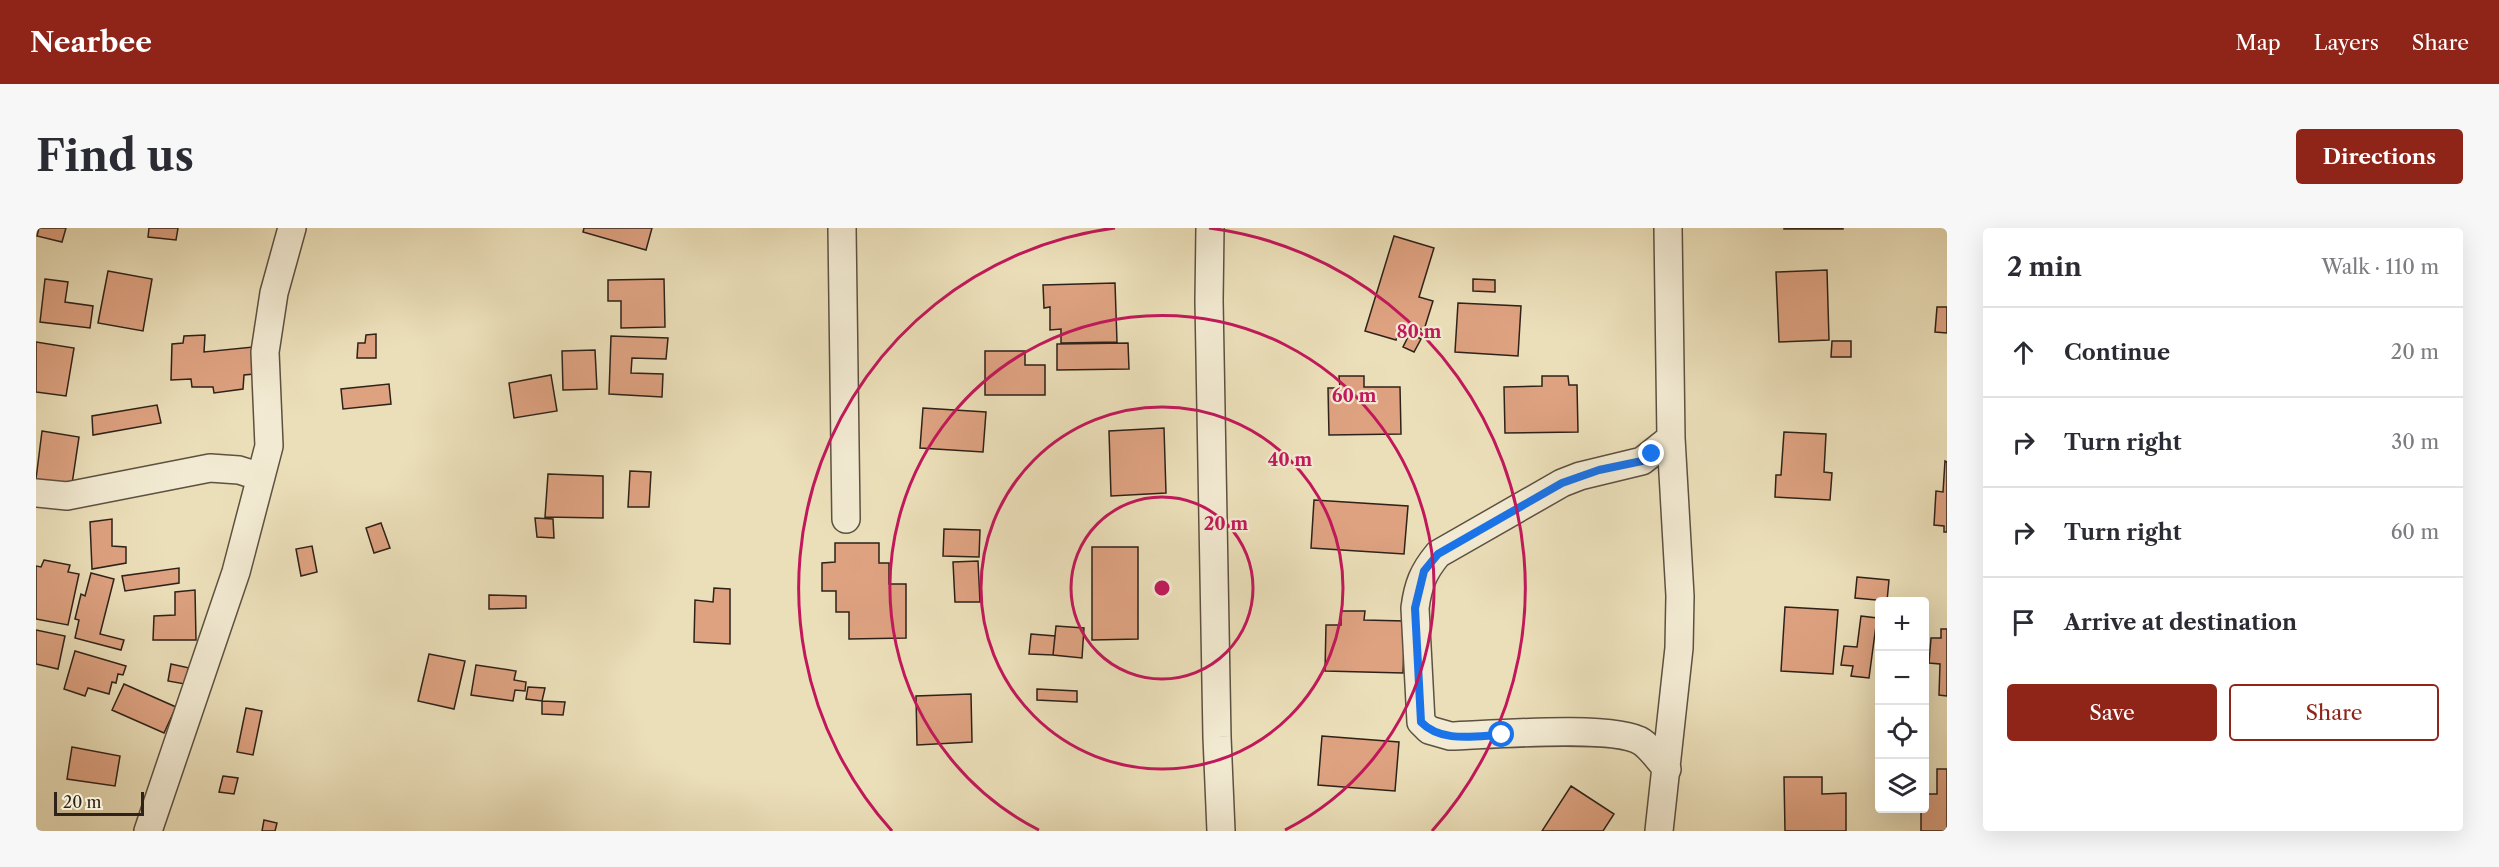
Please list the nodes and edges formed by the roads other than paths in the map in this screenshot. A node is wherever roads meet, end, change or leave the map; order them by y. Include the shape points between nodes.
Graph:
1 (292, 228) edge
2 (842, 228) edge
3 (1210, 228) edge
4 (1668, 228) edge
5 (1671, 438) junction
6 (261, 477) junction
7 (36, 493) edge
8 (846, 519) dead end
9 (1667, 769) junction
10 (148, 831) edge
11 (1221, 831) edge
12 (1659, 831) edge

1 - 6 street via 274,293 266,352 269,446
2 - 8 street
3 - 11 street via 1216,737
4 - 5 street
5 - 9 street via 1680,596
5 - 9 street via 1642,461 1562,483 1438,554 1424,571 1415,608 1421,722 1429,730 1450,736 1600,732 1625,735 1642,742
6 - 7 street via 239,470 210,468 67,495
6 - 10 street via 236,572
9 - 12 street

